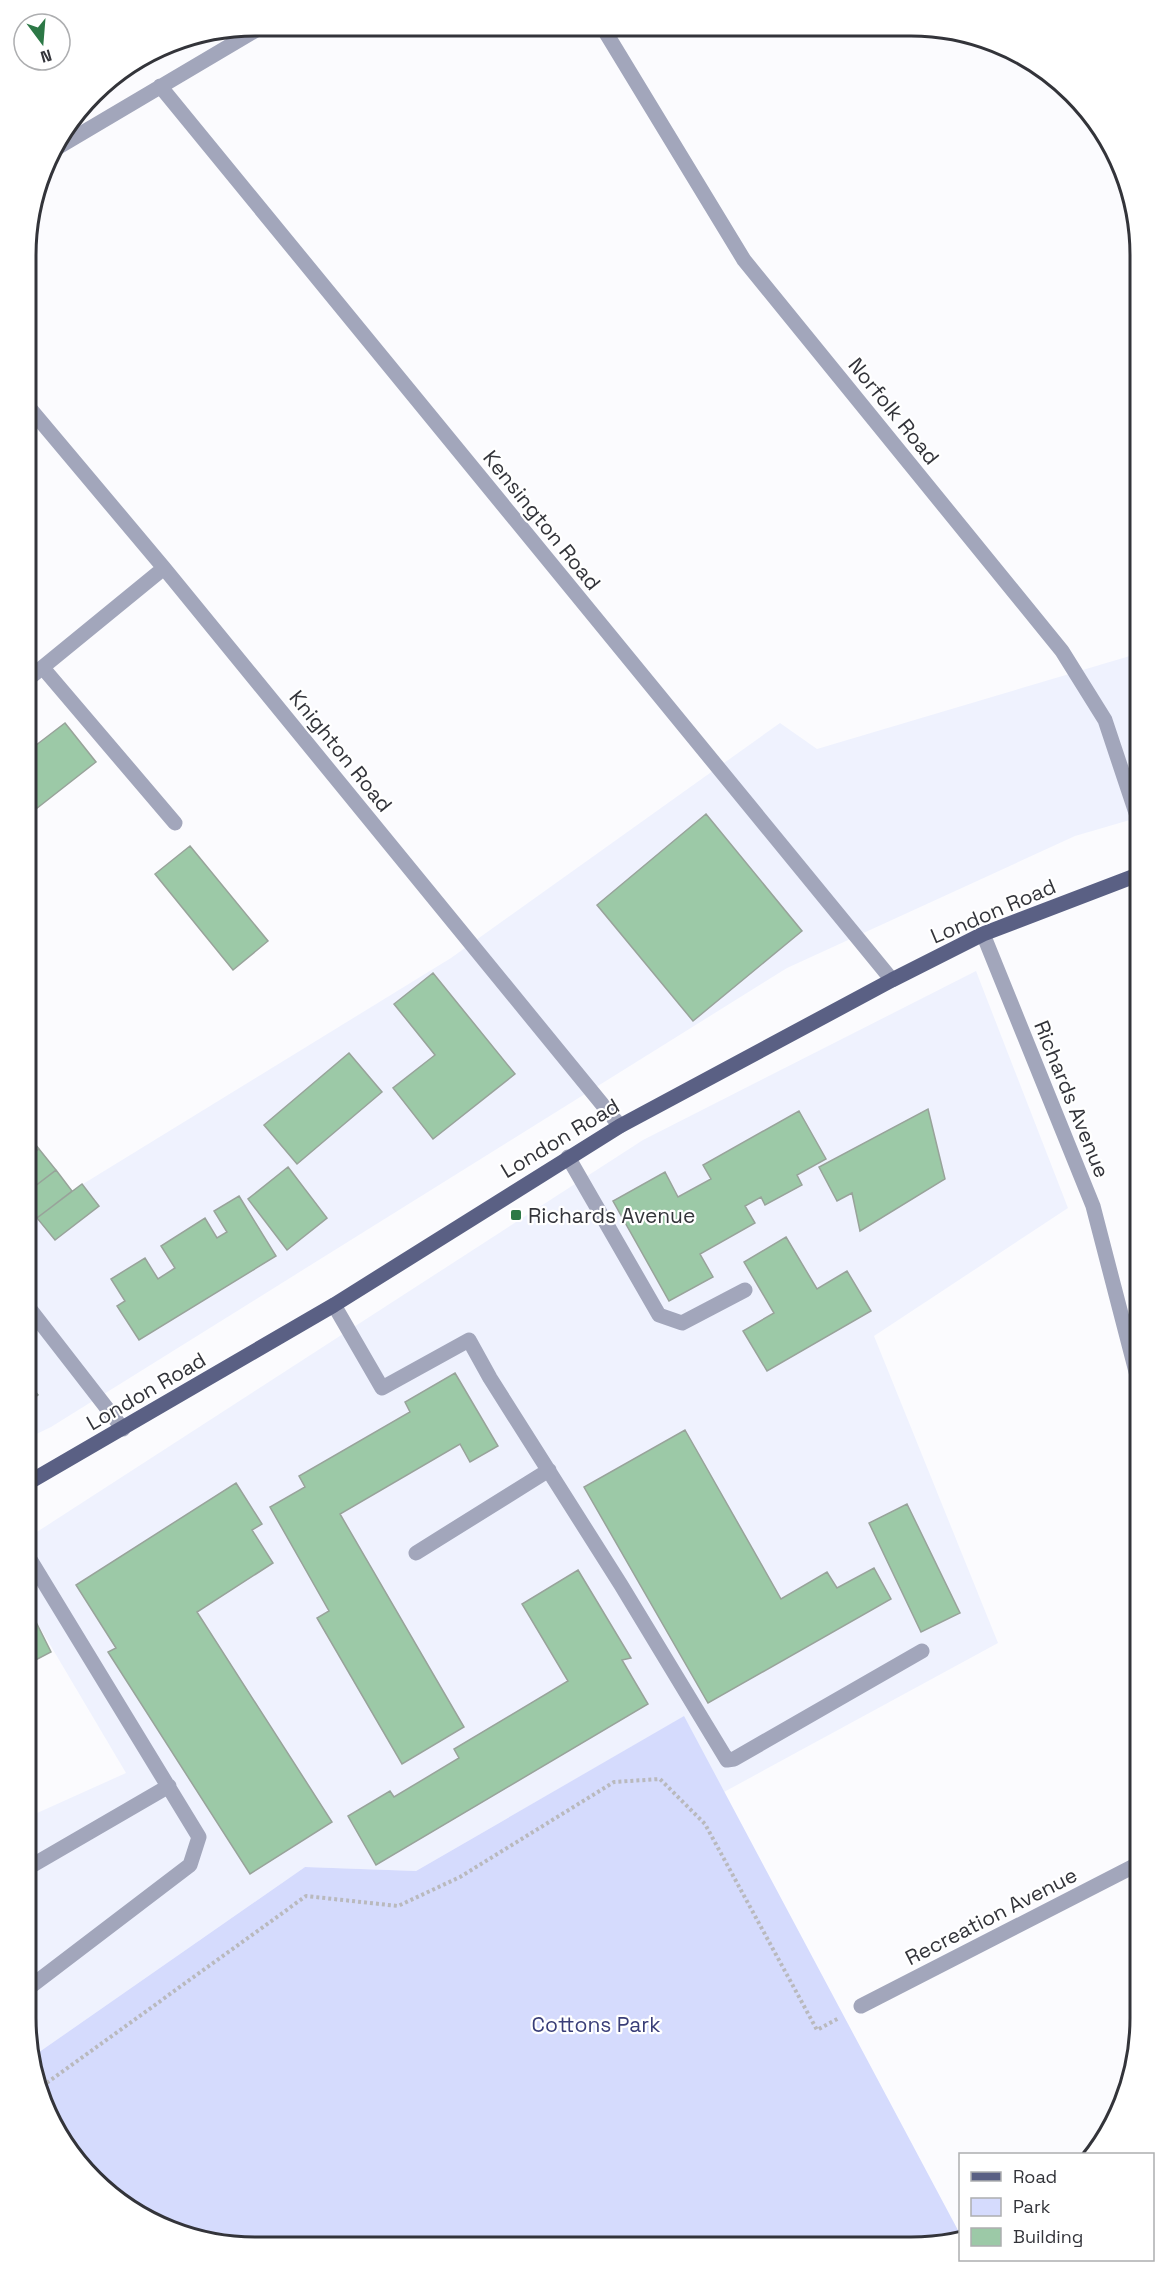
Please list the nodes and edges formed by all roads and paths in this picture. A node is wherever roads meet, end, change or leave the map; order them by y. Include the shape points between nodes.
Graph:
1 (246, 36) edge
2 (608, 36) edge
3 (160, 86) junction
4 (67, 142) edge
5 (36, 416) edge
6 (164, 568) junction
7 (43, 668) junction
8 (36, 673) edge
9 (1130, 794) edge
10 (175, 823) dead end
11 (1130, 878) edge
12 (984, 934) junction
13 (892, 980) junction
14 (620, 1126) junction
15 (568, 1157) junction
16 (745, 1290) dead end
17 (334, 1305) junction
18 (36, 1317) edge
19 (1130, 1348) edge
20 (123, 1429) junction
21 (549, 1470) junction
22 (36, 1478) edge
23 (416, 1552) dead end
24 (36, 1569) edge
25 (921, 1651) dead end
26 (169, 1786) junction
27 (36, 1863) edge
28 (1130, 1868) edge
29 (36, 1982) edge
30 (861, 2006) joint
31 (46, 2083) edge

1 - 3 street
2 - 9 street, Norfolk Road via 744,260 1062,651 1106,720
3 - 4 street
3 - 13 street, Kensington Road
5 - 6 street, Knighton Road
6 - 7 street
6 - 14 street, Knighton Road
7 - 8 street
7 - 10 street
11 - 12 main road, London Road
12 - 13 main road, London Road
12 - 19 street, Richards Avenue via 1093,1206
13 - 14 main road, London Road
14 - 15 main road, London Road
15 - 16 street via 659,1315 682,1323
15 - 17 main road, London Road
17 - 20 main road, London Road
17 - 21 street via 382,1388 469,1340
18 - 20 street
20 - 22 main road, London Road
21 - 23 street
21 - 25 street via 728,1760
24 - 26 street
26 - 27 street
26 - 29 street via 199,1837 190,1865
28 - 30 street, Recreation Avenue
30 - 31 path via 817,2030 705,1824 660,1779 614,1782 460,1877 398,1906 306,1896

